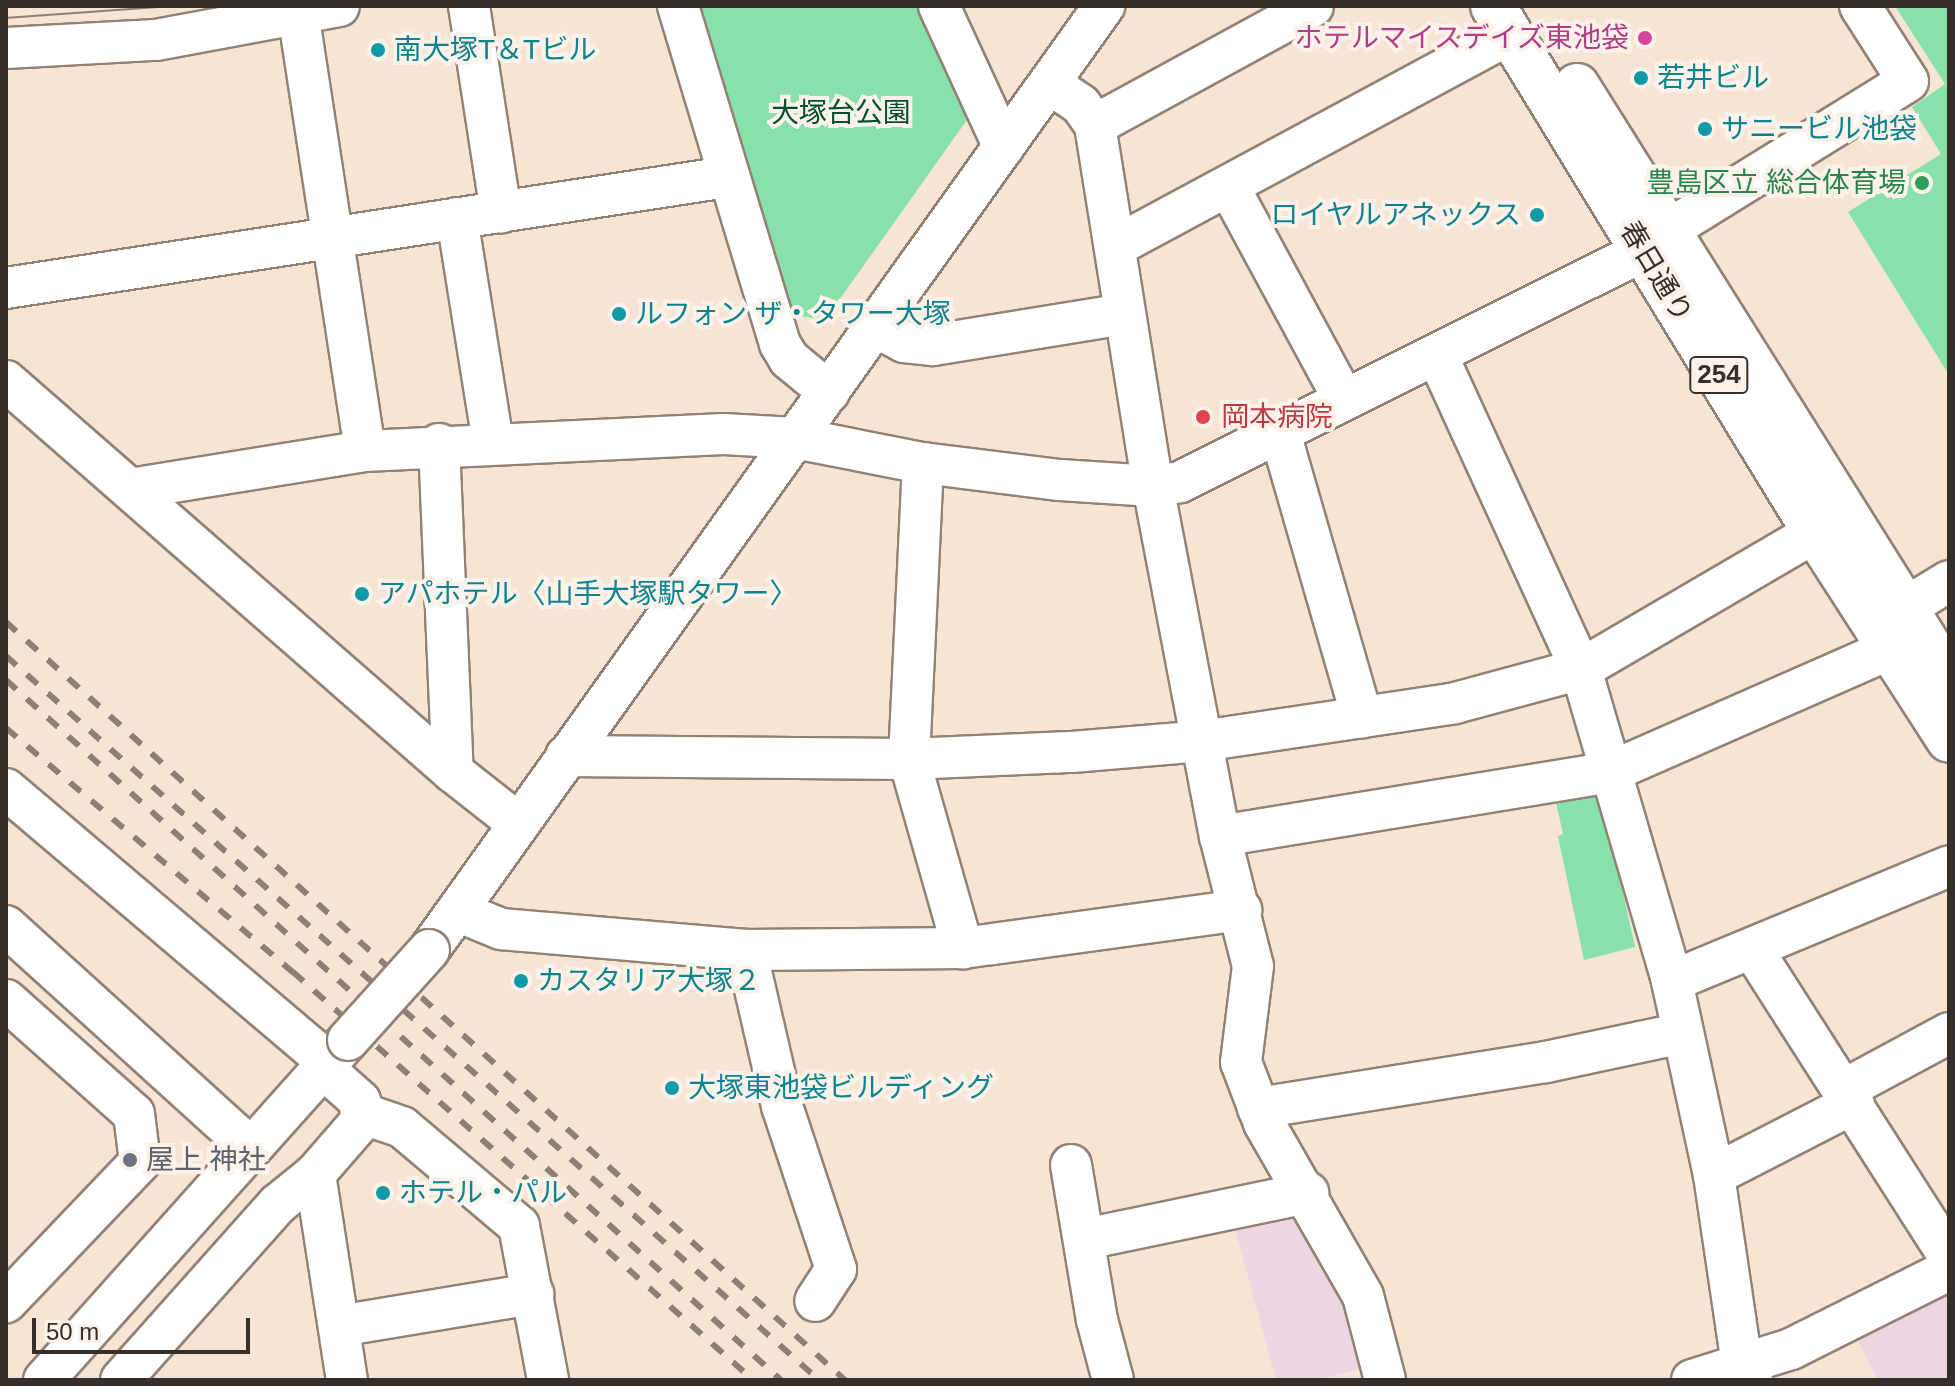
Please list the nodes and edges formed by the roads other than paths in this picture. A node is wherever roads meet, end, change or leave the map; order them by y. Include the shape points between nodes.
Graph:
1 (339, 6) edge
2 (469, 6) edge
3 (678, 6) edge
4 (939, 6) edge
5 (1103, 6) edge
6 (1313, 6) edge
7 (1860, 6) edge
8 (298, 10) edge
9 (1510, 15) edge
10 (6, 48) edge
11 (1050, 84) junction
12 (1095, 125) junction
13 (1004, 147) junction
14 (726, 177) junction
15 (1229, 187) junction
16 (501, 213) junction
17 (457, 218) junction
18 (332, 239) junction
19 (1656, 240) junction
20 (1116, 246) junction
21 (6, 288) edge
22 (1125, 314) junction
23 (876, 327) junction
24 (1437, 355) junction
25 (6, 381) edge
26 (829, 392) junction
27 (1343, 398) junction
28 (1280, 433) junction
29 (795, 438) junction
30 (493, 443) junction
31 (439, 444) junction
32 (365, 451) junction
33 (923, 463) junction
34 (1153, 486) junction
35 (130, 489) junction
36 (1815, 532) junction
37 (1949, 581) edge
38 (1890, 628) junction
39 (1581, 669) junction
40 (1949, 678) edge
41 (1362, 717) junction
42 (1949, 740) edge
43 (1202, 741) junction
44 (566, 756) junction
45 (909, 759) junction
46 (453, 772) junction
47 (1610, 772) junction
48 (6, 789) edge
49 (519, 824) junction
50 (1220, 836) junction
51 (1949, 866) edge
52 (1241, 910) junction
53 (457, 911) junction
54 (6, 926) edge
55 (963, 948) junction
56 (746, 950) junction
57 (1753, 950) junction
58 (1672, 981) junction
59 (6, 1000) edge
60 (1682, 1033) junction
61 (1949, 1033) edge
62 (333, 1056) junction
63 (1850, 1096) junction
64 (1258, 1108) junction
65 (364, 1114) junction
66 (250, 1147) junction
67 (1071, 1165) dead end
68 (315, 1174) junction
69 (1714, 1175) junction
70 (1308, 1193) junction
71 (1085, 1239) junction
72 (1949, 1256) edge
73 (1949, 1270) edge
74 (533, 1294) junction
75 (7, 1300) edge
76 (815, 1301) dead end
77 (339, 1326) junction
78 (1747, 1372) edge
79 (44, 1380) edge
80 (121, 1380) edge
81 (347, 1380) edge
82 (548, 1380) edge
83 (1113, 1380) edge
84 (1385, 1380) edge
85 (1692, 1380) edge

1 - 8 street
2 - 16 street
3 - 14 street
4 - 13 street
5 - 11 street
6 - 12 street
7 - 19 street via 1908,81
8 - 10 street via 156,40
8 - 18 street
9 - 15 street
9 - 19 highway, 春日通り / 254
11 - 12 street via 1081,105
11 - 13 street
12 - 20 street
13 - 23 street
14 - 16 street
14 - 26 street via 780,344 789,359
15 - 20 street
15 - 27 street
16 - 17 street
17 - 18 street
17 - 30 street
18 - 21 street
18 - 32 street
19 - 24 street
19 - 36 highway, 春日通り / 254
19 - 38 highway, 春日通り / 254
20 - 22 street
22 - 23 street via 933,345 904,342
22 - 34 street
23 - 26 street
24 - 27 street
24 - 39 street
25 - 35 street
26 - 29 street
27 - 28 street
28 - 34 street via 1180,482
28 - 41 street
29 - 30 street via 724,434
29 - 33 street
29 - 44 street
30 - 31 street
31 - 32 street
31 - 46 street
32 - 35 street
33 - 34 street
33 - 45 street
34 - 43 street
35 - 46 street
36 - 38 highway, 春日通り / 254
36 - 39 street
37 - 38 street
38 - 40 highway, 春日通り / 254
38 - 42 highway, 春日通り / 254
38 - 47 street
39 - 41 street via 1455,703
39 - 47 street
41 - 43 street
43 - 45 street
43 - 50 street
44 - 45 street
44 - 49 street
45 - 55 street
46 - 49 street
47 - 50 street
47 - 58 street
48 - 62 street
49 - 53 street
50 - 52 street
51 - 57 street
52 - 55 street
52 - 64 street via 1253,966 1241,1062
53 - 56 street via 501,929
53 - 62 street, bridge via 429,950
54 - 66 street
55 - 56 street
56 - 76 street via 782,1106 836,1269
57 - 58 street
57 - 63 street
58 - 60 street
59 - 75 street via 134,1114 140,1162
60 - 64 street via 1546,1062
60 - 69 street
61 - 63 street
62 - 65 street
62 - 66 street
63 - 69 street
63 - 72 street
64 - 70 street
65 - 68 street
65 - 74 street via 402,1127 519,1226
66 - 79 street
67 - 71 street
68 - 77 street
68 - 80 street via 278,1204
69 - 78 street
70 - 71 street
70 - 84 street via 1363,1296
71 - 83 street via 1097,1320
73 - 78 street
74 - 77 street
74 - 82 street
77 - 81 street
78 - 85 street

